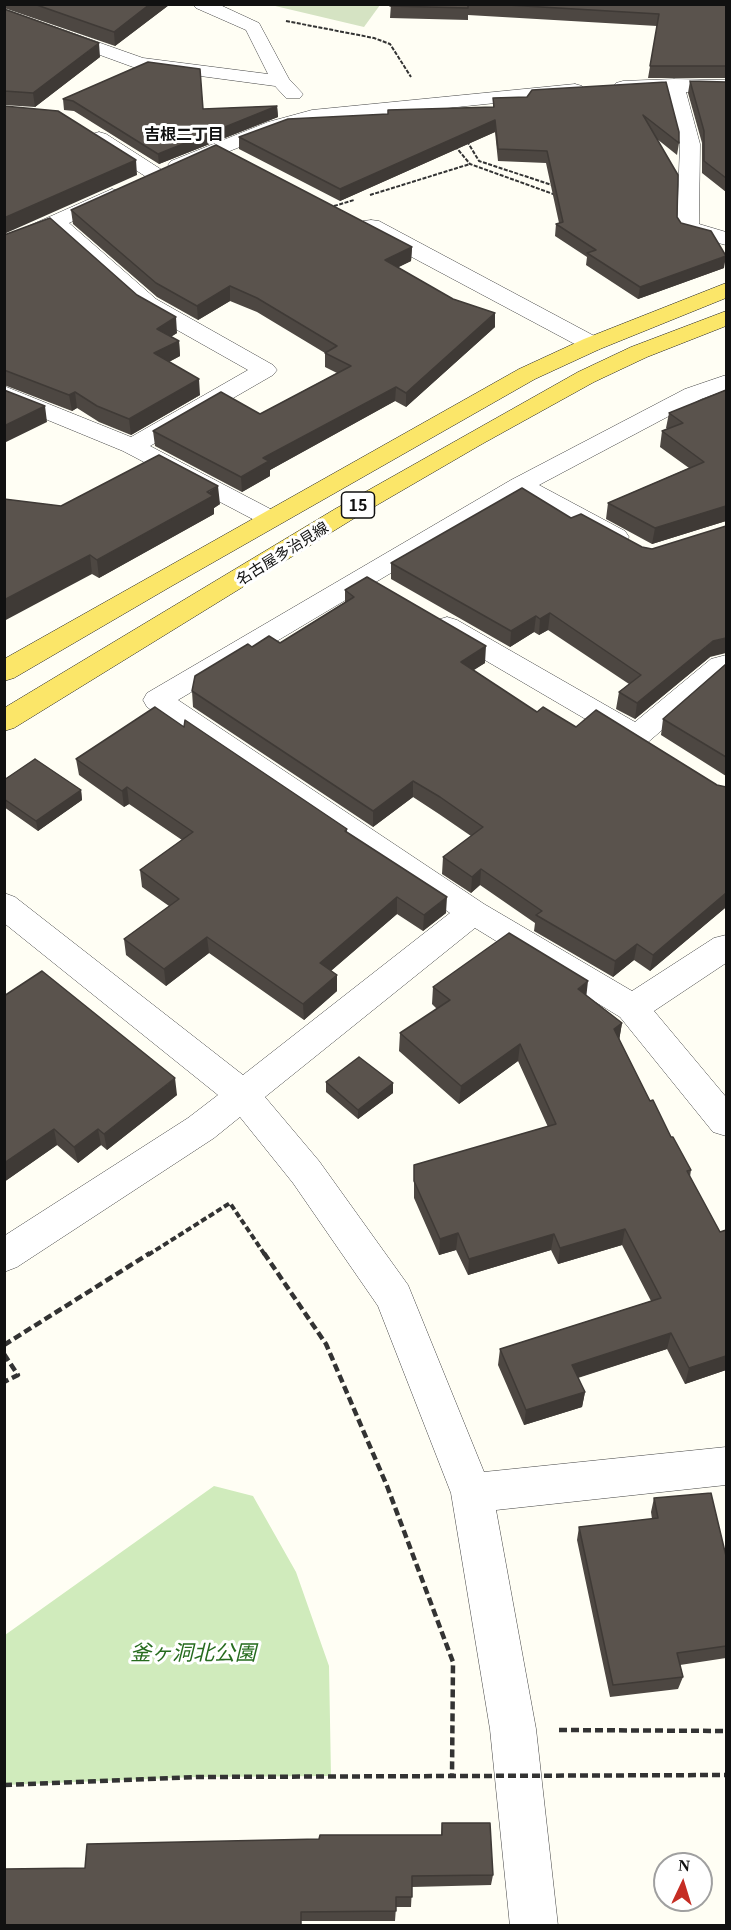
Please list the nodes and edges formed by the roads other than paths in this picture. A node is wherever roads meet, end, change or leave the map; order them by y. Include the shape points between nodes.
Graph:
1 (202, 4) edge
2 (4, 14) edge
3 (281, 81) junction
4 (674, 85) junction
5 (726, 86) edge
6 (312, 116) junction
7 (86, 129) edge
8 (218, 148) junction
9 (239, 158) edge
10 (155, 174) junction
11 (334, 206) edge
12 (55, 222) junction
13 (726, 239) edge
14 (4, 244) edge
15 (726, 290) edge
16 (726, 318) edge
17 (592, 344) junction
18 (726, 382) edge
19 (4, 393) edge
20 (132, 446) junction
21 (520, 485) junction
22 (271, 519) junction
23 (640, 550) edge
24 (363, 577) junction
25 (393, 594) edge
26 (423, 612) edge
27 (726, 664) edge
28 (4, 672) edge
29 (4, 721) edge
30 (4, 905) edge
31 (473, 912) junction
32 (726, 947) edge
33 (632, 1008) junction
34 (243, 1095) junction
35 (726, 1122) edge
36 (4, 1256) edge
37 (726, 1466) edge
38 (472, 1493) junction
39 (534, 1926) edge

1 - 3 street via 254,27
2 - 3 street via 140,63
3 - 6 street
4 - 5 street
4 - 6 street via 427,103
4 - 13 street via 690,144 688,228
6 - 8 street
7 - 10 street
8 - 9 street
8 - 10 street
10 - 12 street
11 - 17 street
12 - 14 street
12 - 20 street via 148,304 265,370
15 - 17 main road, 名古屋多治見線 / 15
16 - 29 main road, 名古屋多治見線 / 15 via 596,372 473,438
17 - 22 main road, 名古屋多治見線 / 15 via 518,379
18 - 21 street via 693,394
19 - 20 street
20 - 22 street
21 - 23 street
21 - 24 street
22 - 28 main road, 名古屋多治見線 / 15
24 - 25 street
24 - 31 street via 157,700
26 - 27 street via 647,742
30 - 34 street
31 - 33 street
31 - 34 street
32 - 33 street
33 - 35 street
34 - 36 street via 201,1128
34 - 38 street via 306,1172 394,1297
37 - 38 street
38 - 39 street via 513,1729

